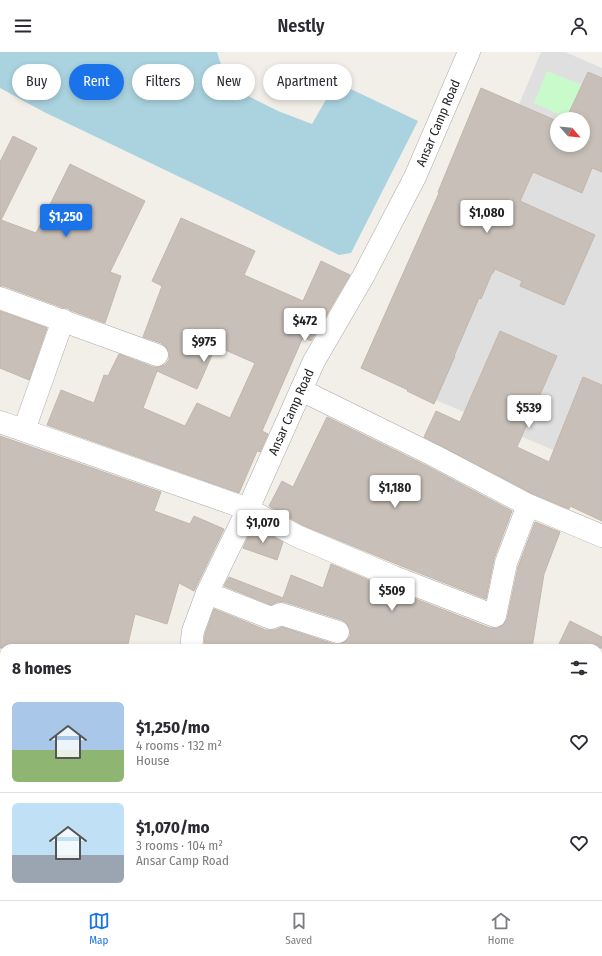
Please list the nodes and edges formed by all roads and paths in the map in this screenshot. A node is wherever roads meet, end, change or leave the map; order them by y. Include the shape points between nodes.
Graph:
1 (468, 52) edge
2 (0, 298) edge
3 (63, 320) junction
4 (157, 355) dead end
5 (301, 390) junction
6 (0, 422) edge
7 (24, 430) junction
8 (528, 505) junction
9 (248, 509) junction
10 (602, 536) edge
11 (207, 593) junction
12 (338, 632) dead end
13 (192, 644) edge

1 - 5 street, Ansar Camp Road via 415,177 364,275 314,361
2 - 3 street
3 - 4 street
3 - 7 street
5 - 8 street
5 - 9 street, Ansar Camp Road
6 - 7 street
7 - 9 street
8 - 9 street via 506,563 495,616 304,539
8 - 10 street
9 - 11 street, Ansar Camp Road
11 - 12 street via 271,618 281,614
11 - 13 street, Ansar Camp Road

